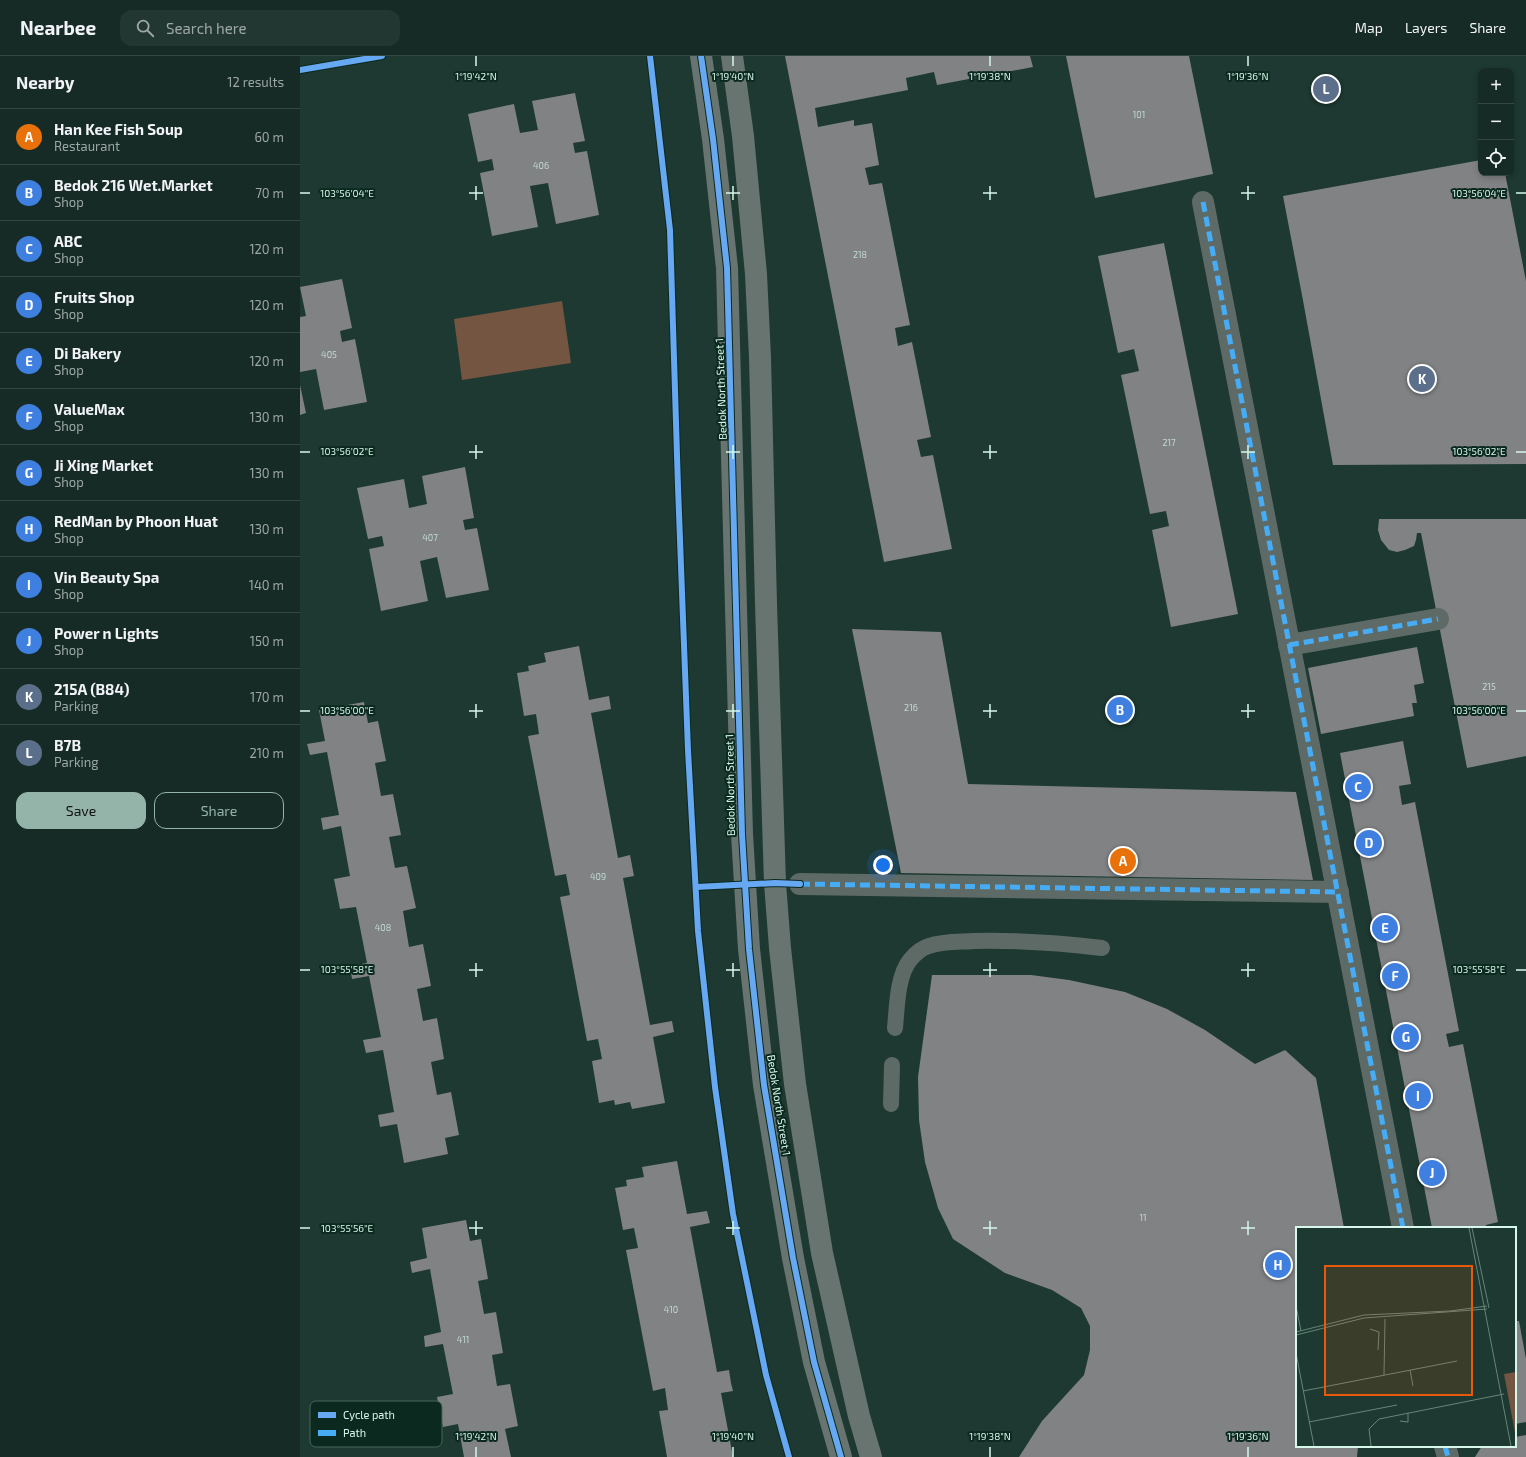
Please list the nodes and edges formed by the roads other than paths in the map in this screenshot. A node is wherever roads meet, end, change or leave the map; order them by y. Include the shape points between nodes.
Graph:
1 (701, 56) edge
2 (732, 56) edge
3 (1203, 202) dead end
4 (1438, 619) dead end
5 (1290, 645) junction
6 (800, 884) dead end
7 (1338, 892) junction
8 (1102, 948) dead end
9 (895, 1028) dead end
10 (892, 1065) dead end
11 (890, 1104) dead end
12 (1403, 1227) edge
13 (1445, 1447) edge
14 (841, 1457) edge
15 (871, 1457) edge
16 (1448, 1457) edge

1 - 14 street, Bedok North Street 1 via 727,268 742,834 749,949 764,1085 793,1258 814,1362
2 - 15 street, Bedok North Street 1 via 743,136 756,274 775,883 780,948 795,1084 822,1253 859,1416
3 - 5 street
4 - 5 street
5 - 7 street
6 - 7 street
7 - 12 street
8 - 9 lane via 1004,941 955,942 926,947 911,959 902,975
10 - 11 lane
13 - 16 street

